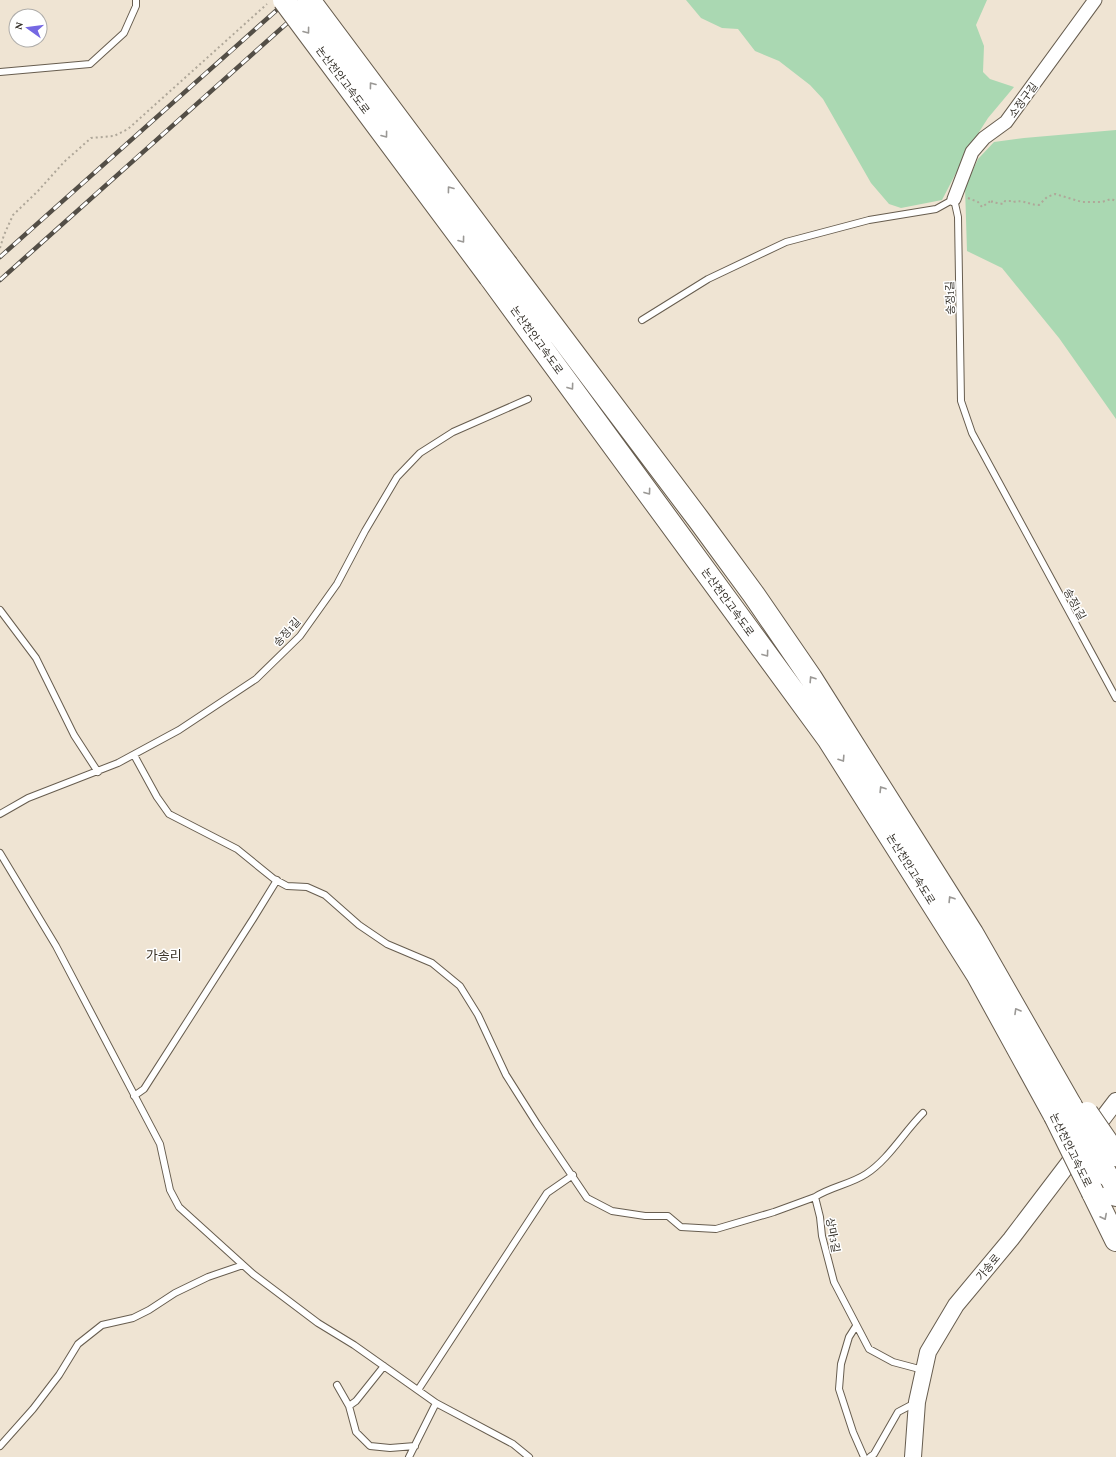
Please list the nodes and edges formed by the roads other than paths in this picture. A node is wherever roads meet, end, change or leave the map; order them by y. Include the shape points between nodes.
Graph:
1 (136, 0) edge
2 (284, 0) edge
3 (309, 0) edge
4 (1095, 0) edge
5 (0, 72) edge
6 (955, 197) junction
7 (499, 271) junction
8 (642, 320) dead end
9 (528, 399) dead end
10 (0, 610) edge
11 (1116, 698) edge
12 (134, 755) junction
13 (98, 772) junction
14 (0, 814) edge
15 (0, 853) edge
16 (6, 862) junction
17 (0, 867) edge
18 (277, 880) junction
19 (134, 1096) junction
20 (1067, 1106) junction
21 (1114, 1106) edge
22 (923, 1113) dead end
23 (1116, 1155) edge
24 (573, 1175) junction
25 (1116, 1195) edge
26 (815, 1197) junction
27 (1116, 1240) edge
28 (243, 1265) junction
29 (856, 1326) junction
30 (384, 1366) junction
31 (924, 1370) junction
32 (337, 1385) dead end
33 (418, 1390) junction
34 (917, 1402) junction
35 (436, 1403) junction
36 (349, 1406) junction
37 (0, 1446) edge
38 (415, 1446) junction
39 (409, 1457) edge
40 (529, 1457) edge
41 (864, 1457) edge
42 (870, 1457) edge
43 (913, 1457) edge

1 - 5 lane via 136,6 124,33 90,64
2 -> 7 highway, 논산천안고속도로, bridge
7 -> 3 highway, 논산천안고속도로, bridge
4 - 6 street, 소정구길 via 1006,122 984,138 972,152
6 - 8 lane via 936,209 869,220 786,242 708,279
6 - 11 lane, 송정1길 via 958,225 961,401 972,433
7 -> 20 highway, 논산천안고속도로 via 829,740 977,974
20 -> 7 highway, 논산천안고속도로 via 1030,1034 972,933 802,665 699,520
9 - 12 lane, 송정1길 via 453,432 420,452 397,477 337,584 300,636 256,679 179,730
10 - 13 lane via 36,658 74,735
12 - 13 lane, 송정1길
12 - 18 lane via 169,814 237,849
13 - 14 lane, 송정1길 via 28,798
15 - 16 lane
16 - 17 lane
16 - 19 lane via 56,946
18 - 19 lane via 144,1089
18 - 24 lane via 286,886 306,887 325,896 387,944 432,963 460,986 478,1015 506,1075
19 - 28 lane via 160,1144 170,1190 179,1207
20 - 23 highway, bridge
20 - 25 highway, 논산천안고속도로, bridge
20 -> 27 highway, 논산천안고속도로, bridge via 1093,1193
21 - 31 street, 가송로 via 956,1306 928,1352
22 - 26 lane via 873,1169 864,1176
24 - 26 lane via 587,1198 612,1211 645,1216 668,1216 681,1227 716,1229
24 - 33 lane via 547,1193
26 - 29 lane, 상마3길 via 834,1282
28 - 30 lane via 318,1323
28 - 37 lane via 208,1277 133,1318 102,1325 78,1344 59,1375 33,1409
29 - 31 lane, 상마3길 via 869,1349 893,1362
29 - 41 lane via 849,1336 841,1364 839,1389
30 - 33 lane
30 - 36 lane
31 - 34 street, 가송로
32 - 36 lane
33 - 35 lane
34 - 42 lane via 898,1412
34 - 43 street, 가송로
35 - 38 lane
35 - 40 lane via 513,1444
36 - 38 lane via 356,1432 370,1446
38 - 39 lane

